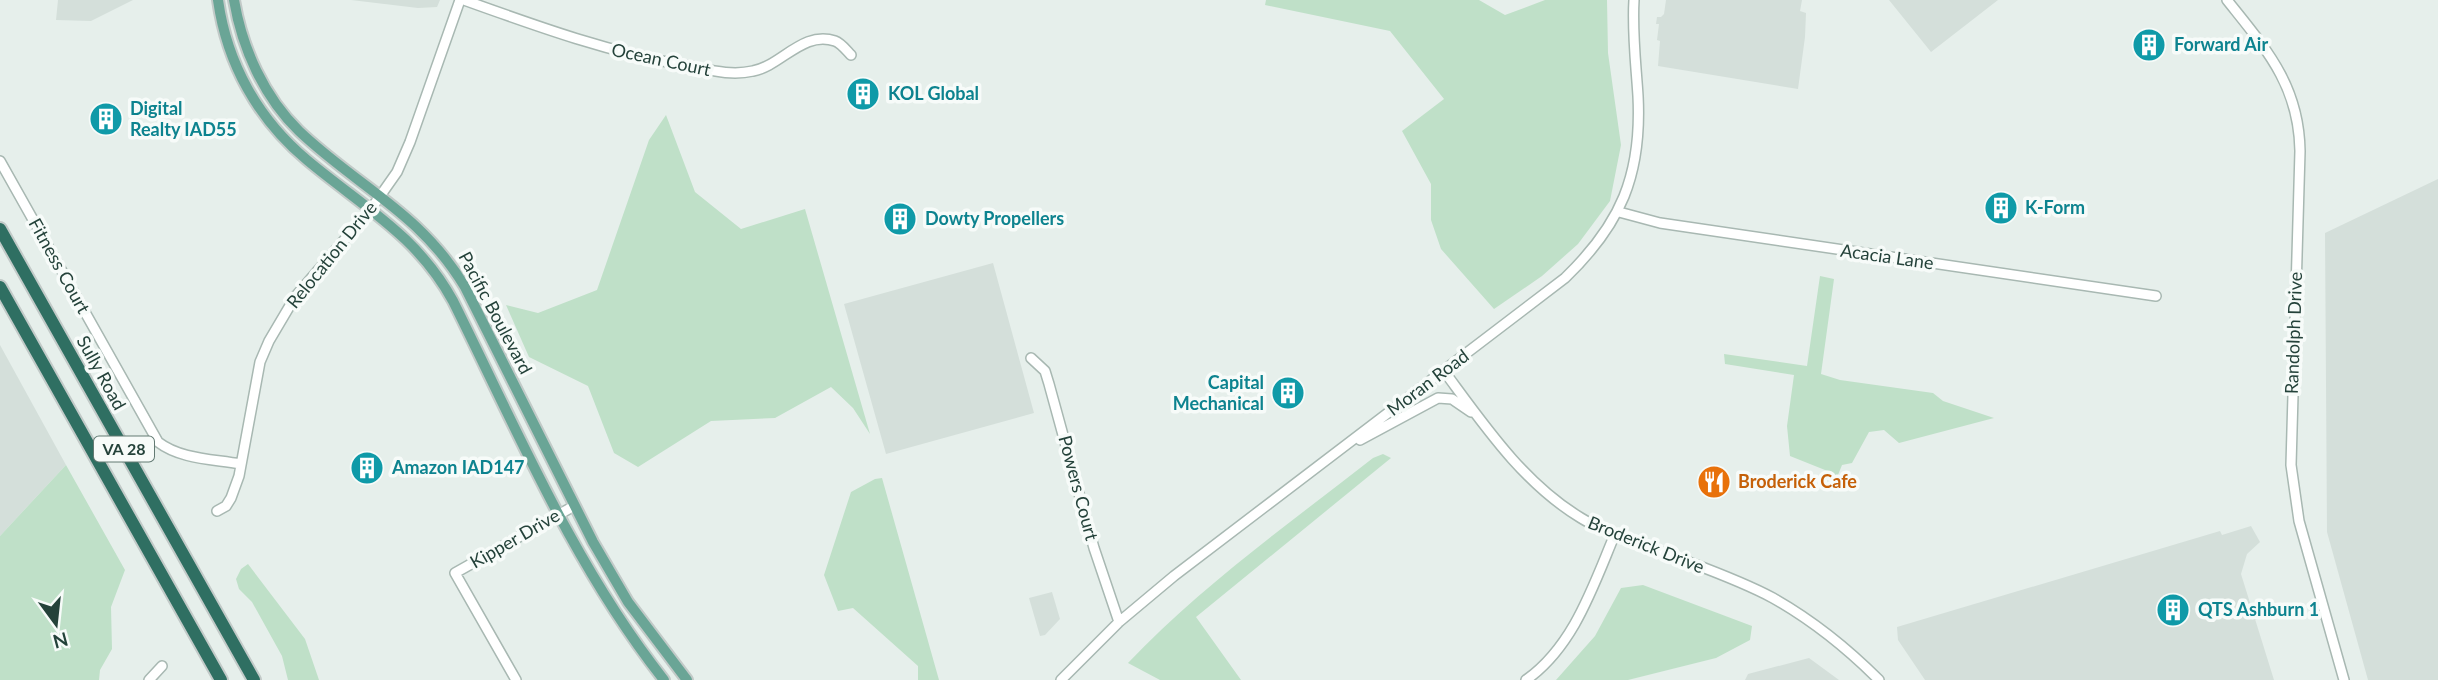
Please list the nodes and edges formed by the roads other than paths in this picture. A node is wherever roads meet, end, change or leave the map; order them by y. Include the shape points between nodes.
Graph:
1 (218, 0) edge
2 (234, 0) edge
3 (462, 0) edge
4 (1634, 0) edge
5 (2227, 0) edge
6 (851, 55) dead end
7 (0, 161) edge
8 (381, 195) junction
9 (371, 209) junction
10 (1619, 212) junction
11 (0, 229) edge
12 (0, 287) edge
13 (2156, 296) dead end
14 (1031, 358) dead end
15 (1444, 371) junction
16 (1478, 417) junction
17 (1328, 458) junction
18 (240, 464) junction
19 (574, 506) junction
20 (217, 511) dead end
21 (558, 514) junction
22 (1615, 534) junction
23 (1119, 622) junction
24 (162, 666) dead end
25 (253, 676) edge
26 (149, 680) edge
27 (221, 680) edge
28 (516, 680) edge
29 (664, 680) edge
30 (687, 680) edge
31 (1062, 680) edge
32 (1526, 680) edge
33 (1879, 680) edge
34 (2344, 680) edge

1 - 9 main road, Pacific Boulevard via 234,64 270,124 307,160
2 - 8 main road, Pacific Boulevard via 253,66 286,117 318,148
3 - 6 street, Ocean Court via 640,58 732,74 772,64 807,42 837,41
3 - 8 street, Relocation Drive via 410,142
4 - 10 street, Moran Road via 1637,138
5 - 34 street, Randolph Drive via 2276,62 2297,117 2300,151 2291,465 2299,520
7 - 18 street, Fitness Court via 158,442 185,455
8 - 9 street, Relocation Drive
8 - 19 main road, Pacific Boulevard via 426,234 452,265
9 - 18 street, Relocation Drive via 295,297 269,341 260,362
9 - 21 main road, Pacific Boulevard via 421,253 447,289
10 - 13 street, Acacia Lane via 1660,223
10 - 15 street, Moran Road via 1565,278
11 - 25 highway, Sully Road / VA 28
12 - 27 highway, VA 28
14 - 23 street, Powers Court via 1045,371
15 - 16 street, Broderick Drive
15 - 17 street, Moran Road
16 - 17 street via 1452,399 1437,398
16 - 22 street, Broderick Drive via 1541,489 1583,520
17 - 23 street, Moran Road
18 - 20 street, Relocation Drive via 231,498
19 - 21 street, Kipper Drive
19 - 30 main road, Pacific Boulevard via 628,602
21 - 28 street, Kipper Drive via 455,573
21 - 29 main road, Pacific Boulevard via 610,604
22 - 32 street via 1565,639
22 - 33 street, Broderick Drive via 1773,598 1823,631
23 - 31 street, Moran Road
24 - 26 street

